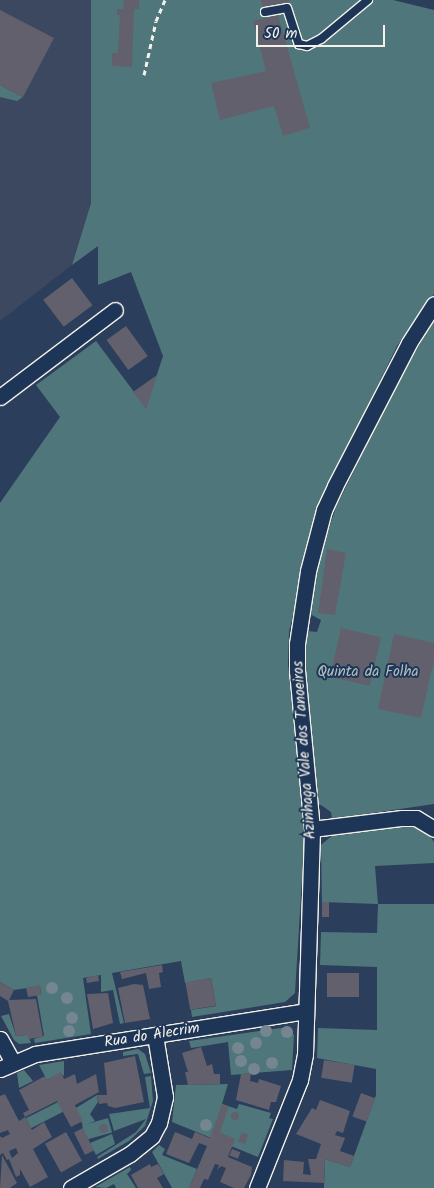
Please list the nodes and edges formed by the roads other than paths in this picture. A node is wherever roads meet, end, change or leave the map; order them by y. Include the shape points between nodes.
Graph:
1 (368, 0) edge
2 (265, 12) dead end
3 (434, 304) edge
4 (115, 310) dead end
5 (0, 397) edge
6 (312, 829) junction
7 (434, 829) edge
8 (306, 1011) junction
9 (155, 1035) junction
10 (0, 1039) edge
11 (6, 1066) edge
12 (71, 1188) edge
13 (257, 1188) edge

1 - 2 lane via 321,39 304,46 298,41 287,8
3 - 6 street, Azinhaga Vale dos Tanoeiros via 409,343 335,486 316,538 301,613 297,671
4 - 5 street
6 - 7 street via 402,818 416,818
6 - 8 street, Azinhaga Vale dos Tanoeiros
8 - 9 street, Rua do Alecrim
8 - 13 street, Azinhaga Vale dos Tanoeiros via 305,1054 300,1080
9 - 11 street, Rua do Alecrim via 47,1052
9 - 12 street via 165,1097 159,1123 152,1136 130,1154
10 - 11 street

